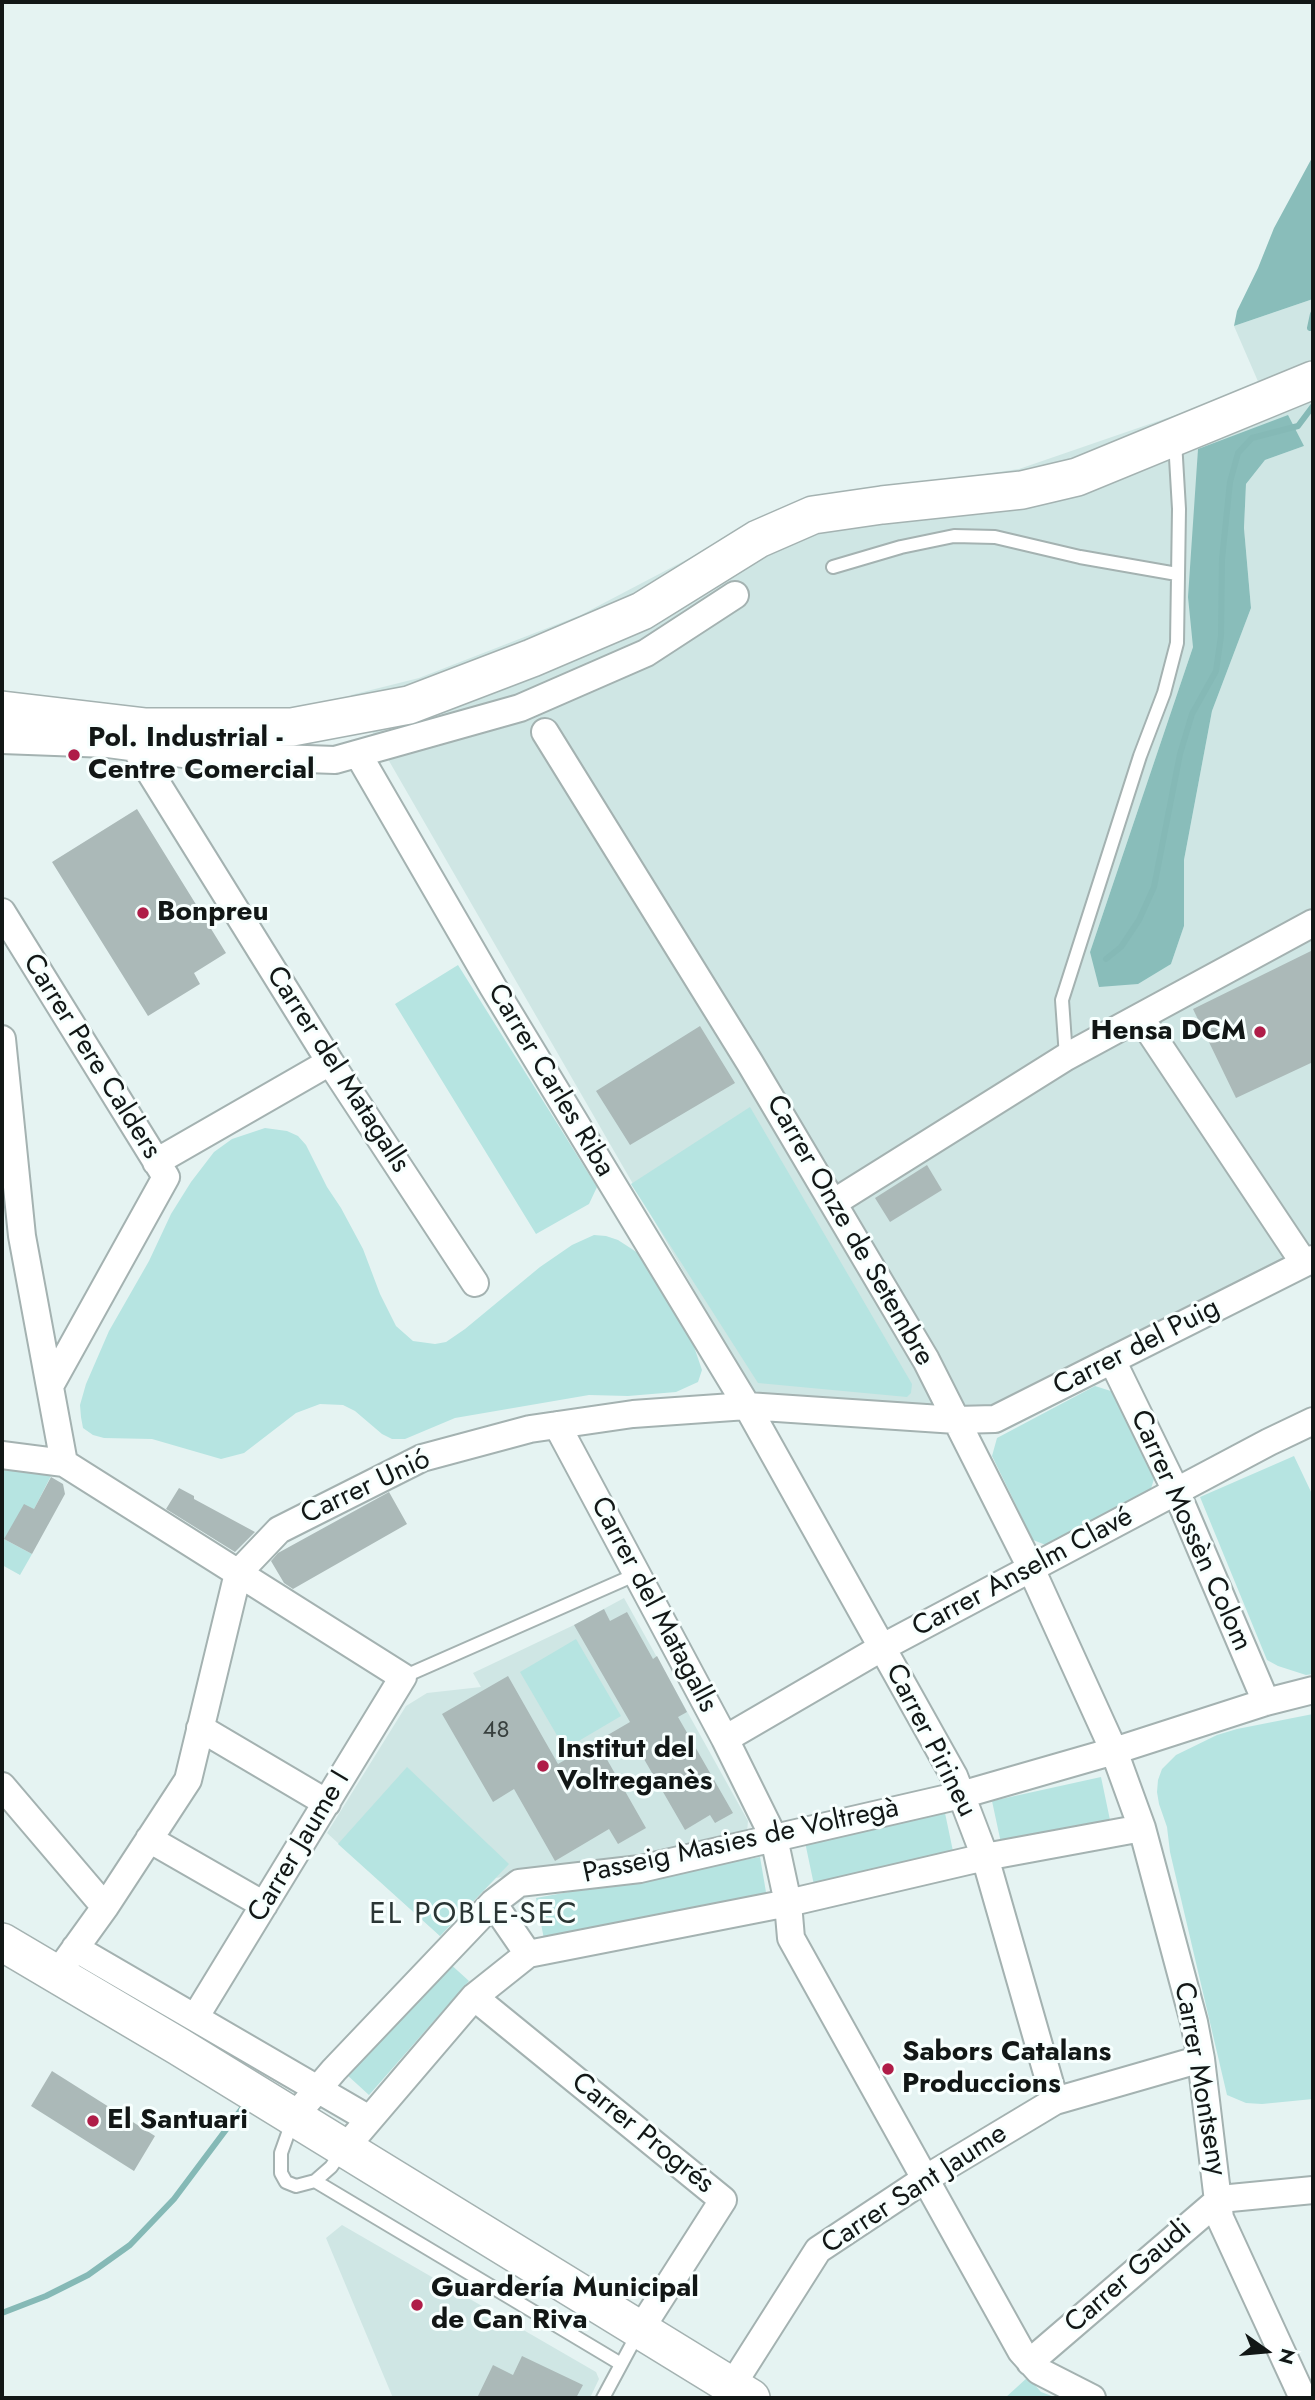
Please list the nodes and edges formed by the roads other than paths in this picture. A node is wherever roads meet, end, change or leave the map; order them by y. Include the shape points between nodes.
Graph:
1 (1313, 380) edge
2 (1175, 437) junction
3 (833, 567) dead end
4 (1177, 574) junction
5 (735, 595) dead end
6 (516, 664) junction
7 (546, 697) junction
8 (520, 708) junction
9 (2, 710) edge
10 (545, 732) junction
11 (8, 738) edge
12 (135, 748) junction
13 (358, 754) junction
14 (2, 912) edge
15 (1313, 923) edge
16 (1140, 1017) junction
17 (2, 1039) edge
18 (1066, 1057) junction
19 (330, 1062) junction
20 (156, 1162) junction
21 (833, 1203) junction
22 (12, 1238) edge
23 (1309, 1261) edge
24 (475, 1283) dead end
25 (1112, 1360) junction
26 (50, 1386) junction
27 (747, 1406) junction
28 (956, 1420) junction
29 (1313, 1420) edge
30 (557, 1425) junction
31 (2, 1455) edge
32 (64, 1463) junction
33 (1176, 1491) junction
34 (1031, 1569) junction
35 (238, 1573) junction
36 (637, 1574) junction
37 (883, 1647) junction
38 (403, 1677) junction
39 (1313, 1690) edge
40 (1266, 1702) junction
41 (200, 1728) junction
42 (725, 1739) junction
43 (1114, 1751) junction
44 (2, 1786) edge
45 (961, 1795) junction
46 (327, 1803) junction
47 (1142, 1828) junction
48 (149, 1839) junction
49 (774, 1839) junction
50 (985, 1857) junction
51 (492, 1903) junction
52 (788, 1903) junction
53 (264, 1905) junction
54 (105, 1907) junction
55 (2, 1942) edge
56 (528, 1954) junction
57 (66, 1961) junction
58 (474, 1997) junction
59 (196, 2016) junction
60 (1201, 2059) junction
61 (318, 2088) junction
62 (1055, 2101) junction
63 (293, 2118) junction
64 (369, 2119) junction
65 (345, 2148) junction
66 (925, 2179) junction
67 (315, 2181) junction
68 (1313, 2190) edge
69 (1220, 2199) junction
70 (639, 2330) junction
71 (1030, 2362) junction
72 (621, 2364) junction
73 (741, 2393) edge
74 (603, 2398) edge
75 (1092, 2398) edge
76 (1303, 2398) edge

1 - 2 street
2 - 4 lane
2 - 6 street via 1077,477 1022,490 813,516 758,538 642,611
3 - 4 lane via 954,536 995,537
4 - 18 lane via 1177,643 1164,693 1062,1000
5 - 7 street via 646,653
6 - 7 street
6 - 8 street, Carrer Onze de Setembre
6 - 9 street via 409,705 292,727 146,727
7 - 8 street
7 - 10 street
8 - 10 street, Carrer Onze de Setembre
8 - 13 street
10 - 21 street, Carrer Onze de Setembre
11 - 12 street
12 - 13 street via 191,755 335,760
12 - 19 street, Carrer del Matagalls
13 - 27 street, Carrer Carles Riba
14 - 20 street, Carrer Pere Calders
15 - 16 street
16 - 18 street
16 - 23 street
17 - 22 street
18 - 21 street
19 - 20 street
19 - 24 street, Carrer del Matagalls
20 - 26 street, Carrer Pere Calders via 166,1177
21 - 28 street, Carrer Onze de Setembre
22 - 26 street
23 - 25 street, Carrer del Puig
25 - 28 street, Carrer del Puig via 995,1419
25 - 33 street, Carrer Mossèn Colom
26 - 32 street
27 - 28 street, Carrer Unió
27 - 30 street, Carrer Unió
27 - 37 street, Carrer Pirineu
28 - 34 street, Carrer Onze de Setembre
29 - 33 street, Carrer Anselm Clavé
30 - 35 street, Carrer Unió via 422,1458 279,1530
30 - 36 street, Carrer del Matagalls
31 - 32 street
32 - 35 street
33 - 34 street, Carrer Anselm Clavé
33 - 40 street, Carrer Mossèn Colom
34 - 37 street, Carrer Anselm Clavé
34 - 43 street, Carrer Onze de Setembre
35 - 38 street
35 - 41 street, Carrer Unió
36 - 38 lane
36 - 42 street, Carrer del Matagalls
37 - 42 street, Carrer Anselm Clavé
37 - 45 street, Carrer Pirineu
38 - 46 street, Carrer Jaume I
39 - 40 street, Passeig Masies de Voltregà
40 - 43 street, Passeig Masies de Voltregà
41 - 46 street
41 - 48 street, Carrer Unió via 188,1780
42 - 49 street, Carrer del Matagalls
43 - 45 street, Passeig Masies de Voltregà
43 - 47 street, Carrer Montseny
44 - 54 street
45 - 49 street, Passeig Masies de Voltregà
45 - 50 street, Carrer Pirineu
46 - 53 street, Carrer Jaume I
47 - 50 street
47 - 60 street, Carrer Montseny
48 - 53 street
48 - 54 street, Carrer Unió
49 - 51 street, Passeig Masies de Voltregà via 640,1869 519,1883
49 - 52 street, Carrer del Matagalls
50 - 52 street
50 - 62 street, Carrer Pirineu
51 - 56 street
51 - 61 street, Passeig Masies de Voltregà
52 - 56 street
52 - 66 street, Carrer del Matagalls via 791,1938
53 - 59 street, Carrer Jaume I
54 - 57 street, Carrer Unió
55 - 57 street
56 - 58 street
57 - 59 street
57 - 63 street via 178,2046
58 - 64 street
58 - 70 street, Carrer Progrés via 723,2200
59 - 61 street
60 - 62 street, Carrer Sant Jaume
60 - 69 street, Carrer Montseny
61 - 63 street, Passeig Masies de Voltregà
61 - 64 street
62 - 66 street, Carrer Sant Jaume
63 - 65 street
63 - 67 lane via 281,2153 281,2172 286,2182 296,2186
64 - 65 street
65 - 67 lane
65 - 70 street
66 - 71 street, Carrer del Matagalls
66 - 73 street, Carrer Sant Jaume via 818,2250
67 - 72 lane
68 - 69 street, Carrer Gaudi
69 - 71 street, Carrer Gaudi
69 - 76 street, Carrer Montseny via 1220,2218
70 - 72 lane
70 - 73 street
71 - 75 street
72 - 74 lane

